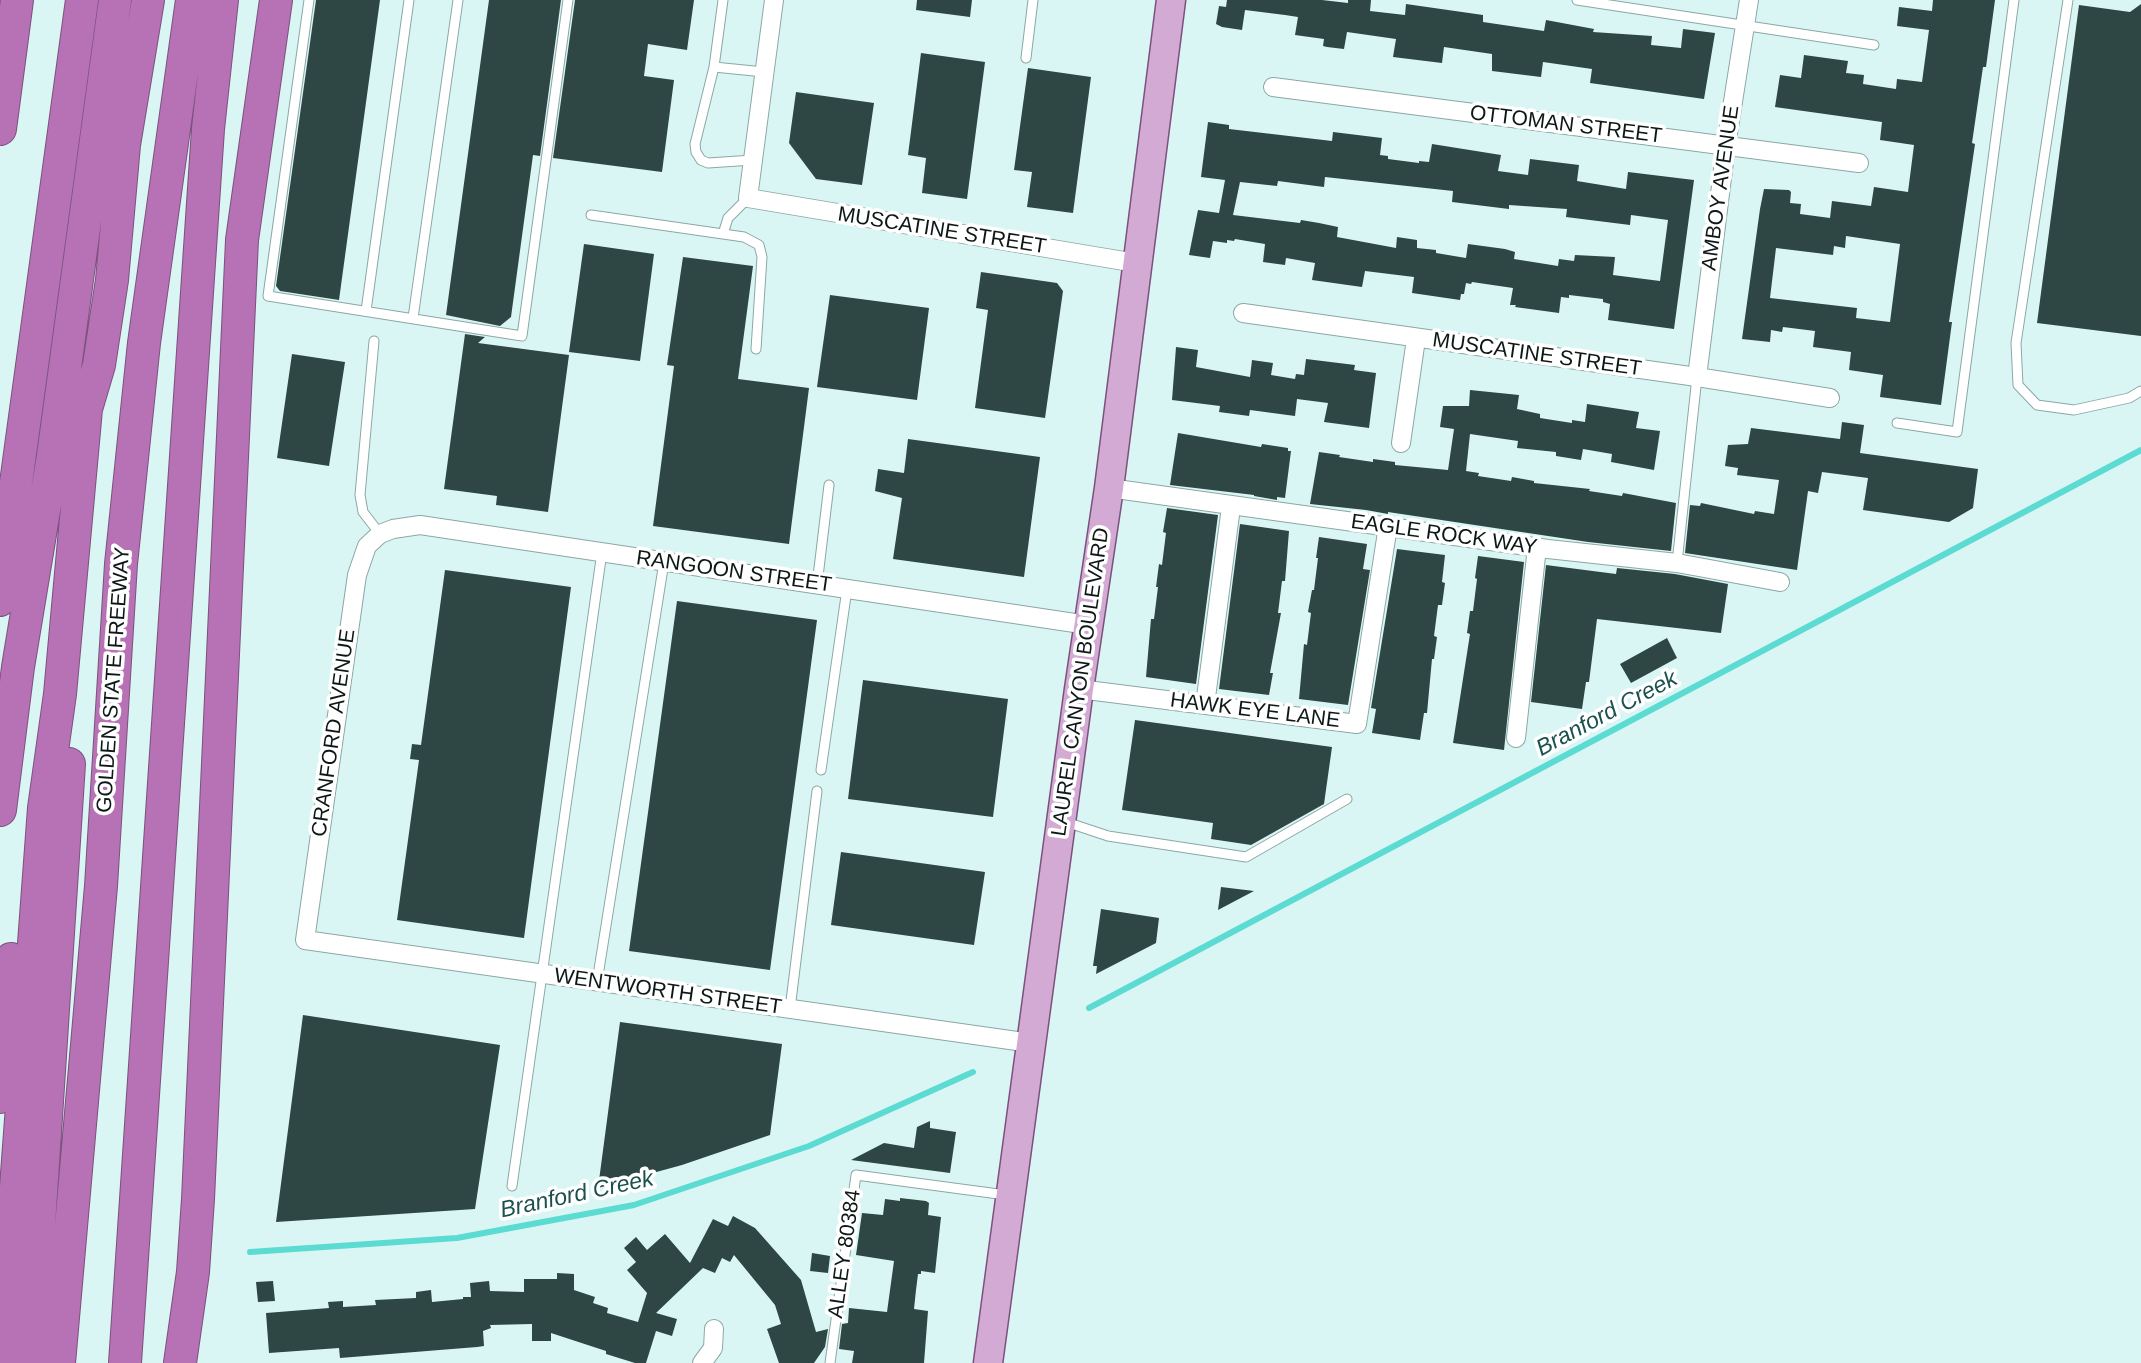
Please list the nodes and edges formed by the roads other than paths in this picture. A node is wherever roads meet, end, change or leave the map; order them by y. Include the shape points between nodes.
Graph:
1 (17, 0) edge
2 (82, 0) edge
3 (115, 0) edge
4 (148, 0) edge
5 (191, 0) edge
6 (222, 0) edge
7 (276, 0) edge
8 (309, 0) edge
9 (408, 0) edge
10 (458, 0) edge
11 (568, 0) edge
12 (723, 0) edge
13 (774, 0) edge
14 (1033, 0) edge
15 (1171, 0) edge
16 (1577, 0) edge
17 (1749, 0) edge
18 (2014, 0) edge
19 (2068, 0) edge
20 (1745, 24) junction
21 (1874, 45) dead end
22 (1027, 58) dead end
23 (714, 67) junction
24 (764, 72) junction
25 (1273, 87) dead end
26 (0, 129) edge
27 (1726, 146) junction
28 (752, 160) junction
29 (1859, 163) dead end
30 (748, 198) junction
31 (591, 215) dead end
32 (723, 234) junction
33 (1136, 263) junction
34 (366, 311) junction
35 (1243, 313) dead end
36 (413, 318) junction
37 (1416, 339) junction
38 (374, 341) dead end
39 (756, 349) dead end
40 (99, 365) junction
41 (1697, 377) junction
42 (2141, 391) edge
43 (1830, 398) dead end
44 (1897, 424) dead end
45 (1401, 443) dead end
46 (829, 485) dead end
47 (1109, 488) junction
48 (1231, 507) junction
49 (1388, 526) junction
50 (380, 534) junction
51 (1537, 547) junction
52 (602, 552) junction
53 (664, 562) junction
54 (1677, 563) junction
55 (1780, 582) dead end
56 (817, 585) junction
57 (32, 588) junction
58 (847, 589) junction
59 (0, 600) edge
60 (1088, 625) junction
61 (1079, 689) junction
62 (1205, 705) junction
63 (1516, 738) dead end
64 (821, 769) dead end
65 (817, 791) dead end
66 (1347, 799) dead end
67 (0, 810) edge
68 (1061, 821) junction
69 (305, 940) joint
70 (541, 974) junction
71 (597, 982) junction
72 (790, 1009) junction
73 (1031, 1044) junction
74 (0, 1097) edge
75 (512, 1186) dead end
76 (1011, 1196) junction
77 (714, 1329) dead end
78 (4, 1363) edge
79 (30, 1363) edge
80 (59, 1363) edge
81 (125, 1363) edge
82 (180, 1363) edge
83 (702, 1363) edge
84 (830, 1363) edge
85 (988, 1363) edge

1 - 26 highway
2 - 59 highway
3 - 57 highway
4 - 40 highway via 124,145
5 - 80 highway, GOLDEN STATE FREEWAY via 144,343 121,564 101,886
6 - 81 highway via 208,129
7 - 82 highway via 242,240 198,1199
8 - 34 lane via 268,296
9 - 34 lane
10 - 36 lane
11 - 36 lane via 522,336
12 - 23 lane
13 - 24 street
14 - 22 lane
15 - 33 main road, LAUREL CANYON BOULEVARD
16 - 20 lane
17 - 20 street, AMBOY AVENUE
18 - 44 lane via 1957,432
19 - 42 lane via 2016,344 2018,385 2037,405 2074,410
20 - 21 lane
20 - 27 street, AMBOY AVENUE
23 - 24 lane
23 - 28 lane via 696,152 708,163
24 - 28 street
25 - 27 street, OTTOMAN STREET
27 - 29 street, OTTOMAN STREET
27 - 41 street, AMBOY AVENUE
28 - 30 street
30 - 32 lane via 728,218
30 - 33 street, MUSCATINE STREET
31 - 32 lane
32 - 39 lane via 760,245
33 - 47 main road, LAUREL CANYON BOULEVARD
34 - 36 lane
35 - 37 street, MUSCATINE STREET
37 - 41 street, MUSCATINE STREET
37 - 45 street
38 - 50 lane via 360,495 363,512
40 - 78 highway via 86,409 60,694 44,808
40 - 79 highway via 100,409 77,632
41 - 43 street, MUSCATINE STREET
41 - 54 lane
46 - 56 lane
47 - 48 street, EAGLE ROCK WAY
47 - 60 main road, LAUREL CANYON BOULEVARD
48 - 49 street, EAGLE ROCK WAY
48 - 62 street
49 - 51 street, EAGLE ROCK WAY
49 - 62 street, HAWK EYE LANE via 1357,724
50 - 52 street, RANGOON STREET via 420,525
50 - 69 street, CRANFORD AVENUE via 367,547 357,575
51 - 54 street, EAGLE ROCK WAY
51 - 63 street
52 - 53 street, RANGOON STREET
52 - 70 lane
53 - 56 street, RANGOON STREET
53 - 71 lane
54 - 55 street, EAGLE ROCK WAY
56 - 58 street, RANGOON STREET
57 - 67 highway
57 - 74 highway via 35,618 23,810
58 - 60 street, RANGOON STREET
58 - 64 lane
60 - 61 main road, LAUREL CANYON BOULEVARD
61 - 62 street, HAWK EYE LANE
61 - 68 main road, LAUREL CANYON BOULEVARD
65 - 72 lane
66 - 68 lane via 1246,857 1108,836
68 - 73 main road, LAUREL CANYON BOULEVARD
69 - 70 street, WENTWORTH STREET
70 - 71 street, WENTWORTH STREET
70 - 75 lane
71 - 72 street, WENTWORTH STREET
72 - 73 street, WENTWORTH STREET
73 - 76 main road, LAUREL CANYON BOULEVARD
76 - 84 lane, ALLEY 80384 via 856,1175
76 - 85 main road, LAUREL CANYON BOULEVARD
77 - 83 street via 713,1348

